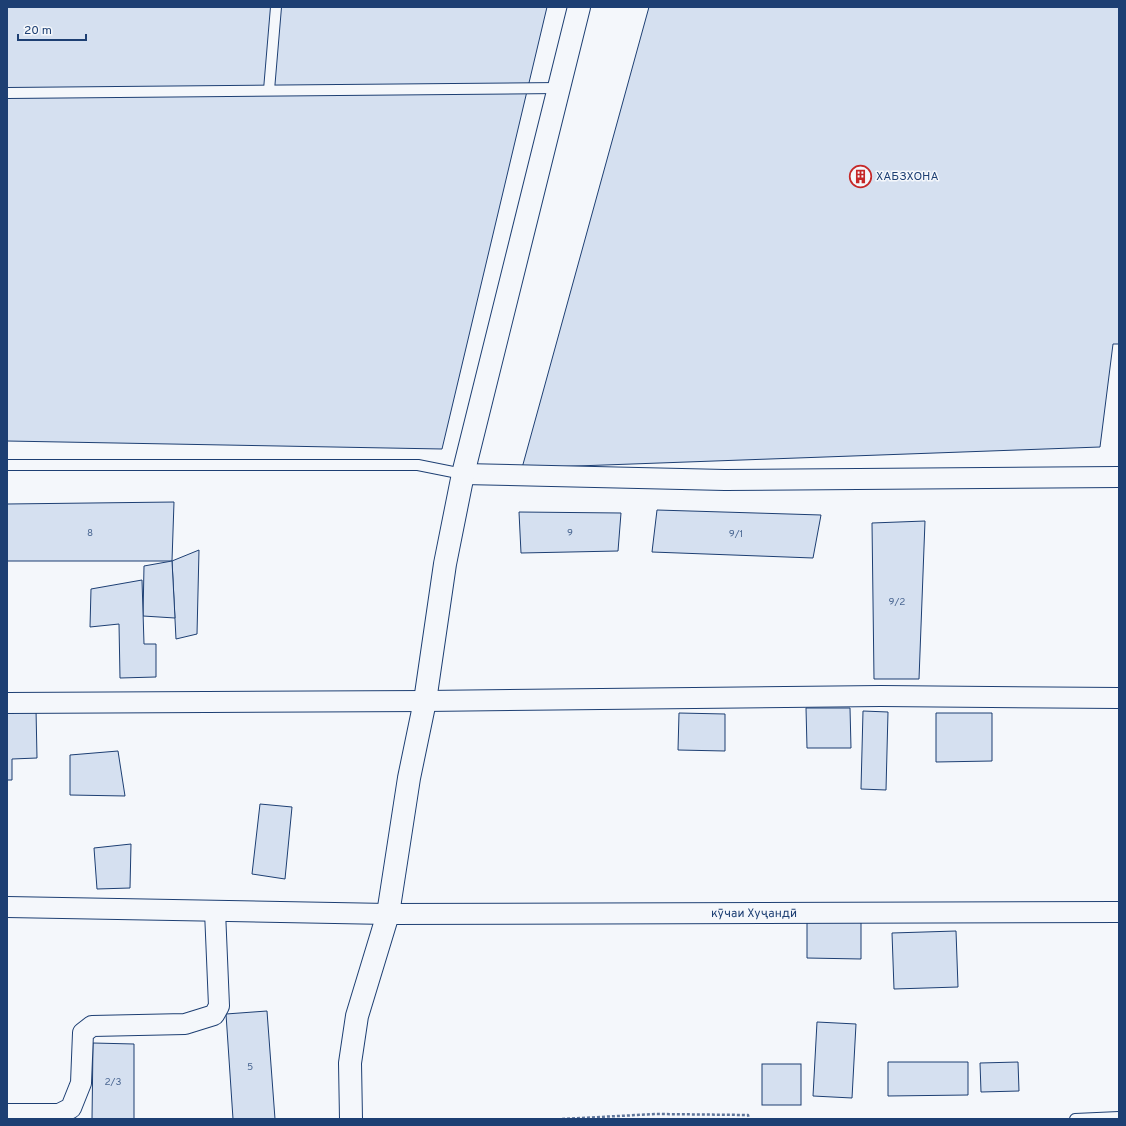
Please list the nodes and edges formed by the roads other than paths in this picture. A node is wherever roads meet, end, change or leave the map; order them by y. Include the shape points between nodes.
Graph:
1 (276, 7) edge
2 (579, 7) edge
3 (559, 88) junction
4 (270, 90) junction
5 (7, 93) edge
6 (7, 465) edge
7 (463, 474) junction
8 (1119, 477) edge
9 (1119, 698) edge
10 (425, 701) junction
11 (7, 703) edge
12 (7, 907) edge
13 (215, 911) junction
14 (1119, 912) edge
15 (388, 914) junction
16 (7, 1114) edge
17 (1119, 1117) edge
18 (351, 1119) edge
19 (1075, 1119) edge

1 - 4 lane
2 - 3 street
3 - 4 lane
3 - 7 street
4 - 5 lane
6 - 7 lane via 418,465
7 - 8 street via 725,480
7 - 10 street
9 - 10 street via 881,696
10 - 11 street
10 - 15 street via 409,778
12 - 13 street, кӯчаи Хуҷандӣ
13 - 15 street, кӯчаи Хуҷандӣ
13 - 16 street via 219,1006 214,1015 185,1024 92,1026 83,1033 81,1083 71,1108 59,1114
14 - 15 street, кӯчаи Хуҷандӣ
15 - 18 street via 357,1016 350,1063
17 - 19 lane

